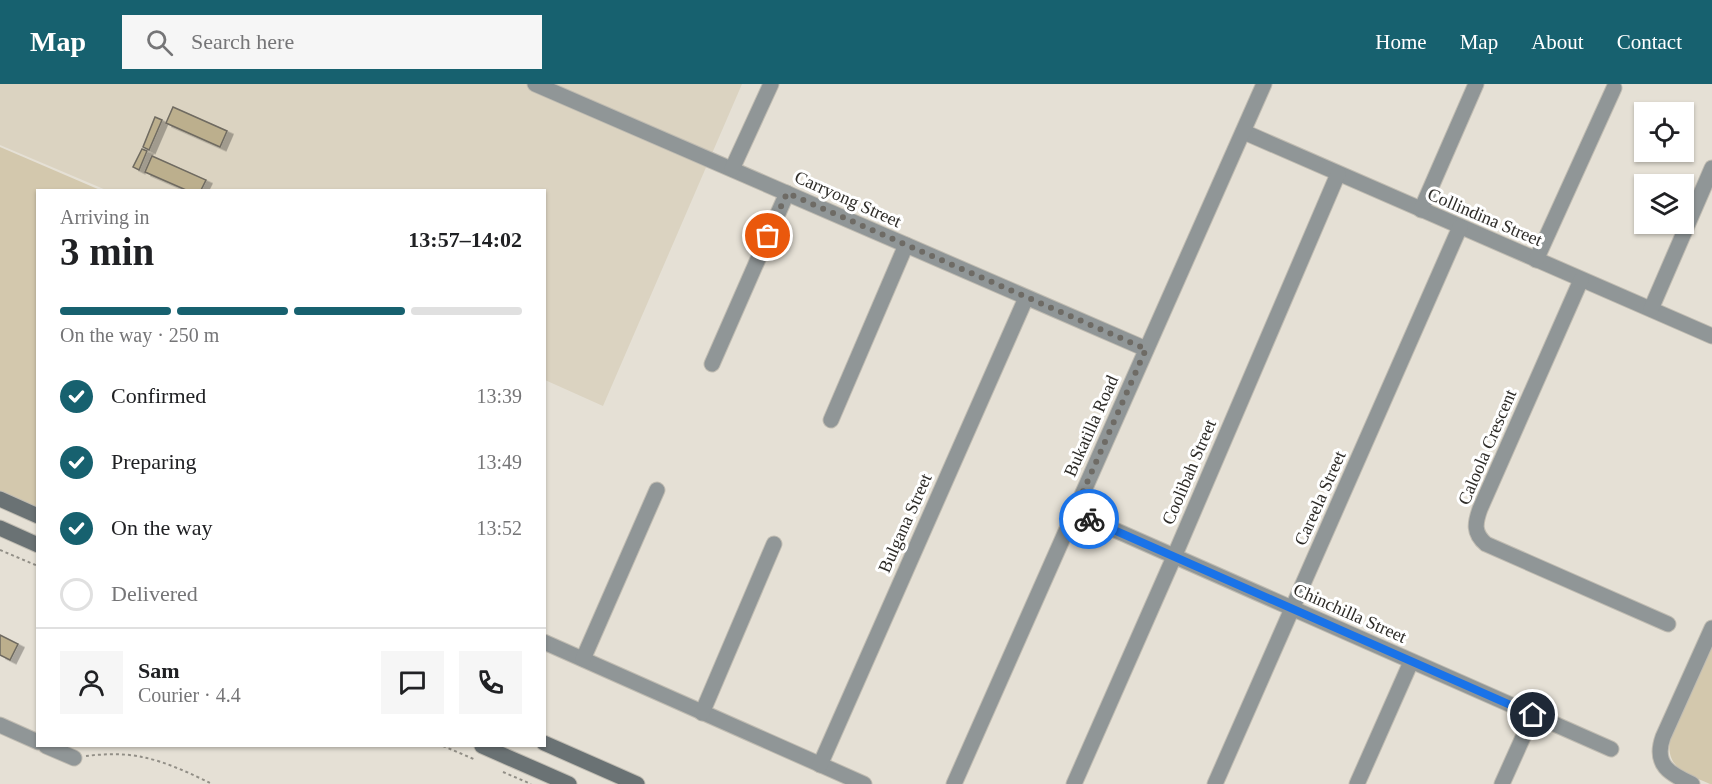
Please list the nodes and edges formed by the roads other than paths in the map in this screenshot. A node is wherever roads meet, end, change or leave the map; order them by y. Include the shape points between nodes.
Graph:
1 (535, 84) edge
2 (771, 84) edge
3 (1476, 84) edge
4 (1263, 85) edge
5 (1614, 88) dead end
6 (1244, 132) junction
7 (1712, 168) edge
8 (732, 169) junction
9 (1338, 174) junction
10 (787, 193) junction
11 (1421, 210) junction
12 (1460, 227) junction
13 (906, 245) junction
14 (1536, 260) junction
15 (1581, 280) junction
16 (1026, 298) junction
17 (1651, 309) junction
18 (1712, 336) edge
19 (1146, 349) junction
20 (712, 364) dead end
21 (831, 420) dead end
22 (657, 489) dead end
23 (0, 499) edge
24 (1074, 512) junction
25 (36, 515) edge
26 (0, 528) edge
27 (36, 544) edge
28 (774, 544) dead end
29 (1174, 557) junction
30 (1292, 609) junction
31 (1668, 624) dead end
32 (1712, 628) edge
33 (546, 643) edge
34 (583, 659) junction
35 (1412, 662) junction
36 (702, 712) junction
37 (1533, 715) junction
38 (0, 725) edge
39 (36, 741) edge
40 (546, 744) edge
41 (48, 747) edge
42 (484, 747) edge
43 (1611, 749) dead end
44 (74, 758) road end
45 (820, 765) junction
46 (569, 784) edge
47 (637, 784) edge
48 (864, 784) edge
49 (954, 784) edge
50 (1074, 784) edge
51 (1215, 784) edge
52 (1357, 784) edge
53 (1502, 784) edge
54 (1692, 784) edge

1 - 8 street, Carryong Street
2 - 8 street
3 - 11 street
4 - 6 street, Bukatilla Road
5 - 14 street
6 - 9 street, Collindina Street
6 - 19 street, Bukatilla Road
7 - 17 street
8 - 10 street, Carryong Street
9 - 11 street, Collindina Street
9 - 29 street, Coolibah Street
10 - 13 street, Carryong Street
10 - 20 street
11 - 12 street, Collindina Street
12 - 14 street, Collindina Street
12 - 30 street, Careela Street
13 - 16 street, Carryong Street
13 - 21 street
14 - 15 street, Collindina Street
15 - 17 street, Collindina Street
15 - 31 street, Caloola Crescent via 1480,509 1475,529 1486,544
16 - 19 street, Carryong Street
16 - 45 street, Bulgana Street
17 - 18 street, Collindina Street
19 - 24 street, Bukatilla Road
22 - 34 street
23 - 25 main road
24 - 29 street, Chinchilla Street
24 - 49 street, Bukatilla Road
26 - 27 main road
28 - 36 street
29 - 30 street, Chinchilla Street
29 - 50 street, Coolibah Street
30 - 35 street, Chinchilla Street
30 - 51 street, Careela Street
32 - 54 street via 1661,741 1663,765 1671,774
33 - 34 street
34 - 36 street
35 - 37 street, Chinchilla Street
35 - 52 street
36 - 45 street
37 - 43 street, Chinchilla Street
37 - 53 street
38 - 39 street
40 - 47 main road
41 - 44 street
42 - 46 main road
45 - 48 street

